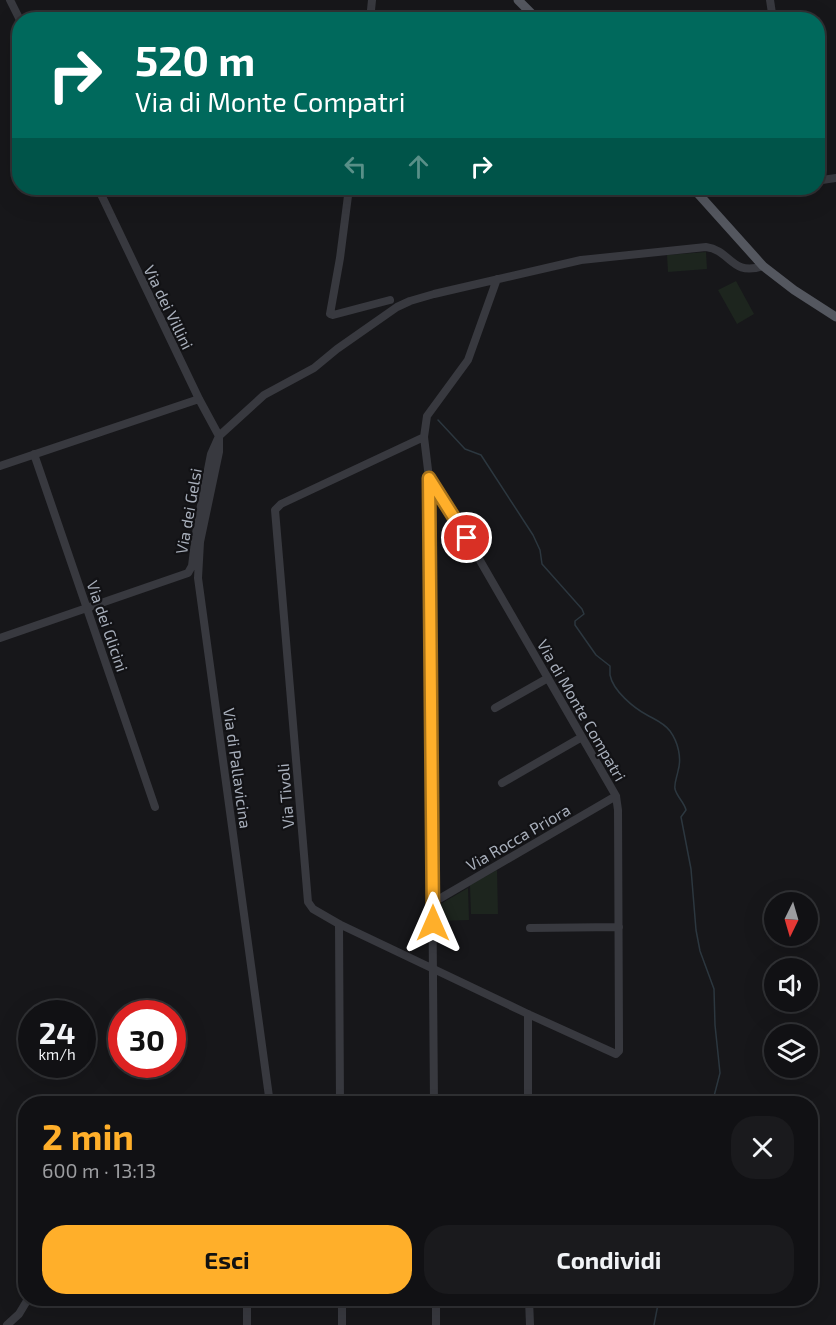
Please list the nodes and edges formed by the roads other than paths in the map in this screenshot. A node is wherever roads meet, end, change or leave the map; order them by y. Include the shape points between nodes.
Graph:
1 (518, 0) edge
2 (530, 12) edge
3 (101, 195) edge
4 (348, 195) edge
5 (699, 195) edge
6 (763, 266) junction
7 (497, 279) junction
8 (390, 300) dead end
9 (836, 317) edge
10 (199, 399) junction
11 (219, 436) junction
12 (424, 437) junction
13 (34, 454) junction
14 (0, 466) edge
15 (429, 478) junction
16 (88, 608) junction
17 (0, 638) edge
18 (548, 678) junction
19 (495, 708) dead end
20 (582, 737) junction
21 (502, 783) dead end
22 (616, 796) junction
23 (155, 807) dead end
24 (432, 900) junction
25 (339, 924) junction
26 (619, 927) junction
27 (530, 928) dead end
28 (433, 970) junction
29 (528, 1014) junction
30 (617, 1053) joint
31 (269, 1096) edge
32 (340, 1096) edge
33 (434, 1096) edge
34 (528, 1096) edge
35 (24, 1306) edge
36 (247, 1306) edge
37 (342, 1306) edge
38 (436, 1306) edge
39 (530, 1306) edge
40 (7, 1325) edge
41 (247, 1325) edge
42 (342, 1325) edge
43 (436, 1325) edge
44 (530, 1325) edge

1 - 2 main road
3 - 10 street, Via dei Villini
4 - 8 street via 330,314
5 - 6 main road
6 - 7 street via 740,267 717,250 703,247 593,258
6 - 9 main road
7 - 11 street via 402,304 314,368 264,395
7 - 12 street via 468,360 430,411
10 - 11 street, Via dei Villini
10 - 13 street
11 - 16 street, Via dei Gelsi via 211,454 189,572
11 - 31 street, Via di Pallavicina via 200,542 198,578
12 - 15 street
12 - 25 street, Via Tivoli via 280,504 275,510 307,898 313,909
13 - 14 street
13 - 16 street, Via dei Glicini
15 - 18 street, Via di Monte Compatri
15 - 24 street
16 - 17 street, Via dei Gelsi
16 - 23 street, Via dei Glicini
18 - 19 street
18 - 20 street, Via di Monte Compatri
20 - 21 street
20 - 22 street, Via di Monte Compatri
22 - 24 street, Via Rocca Priora
22 - 26 street, Via di Monte Compatri
24 - 28 street
25 - 28 street, Via Tivoli
25 - 32 street
26 - 27 street
26 - 30 street, Via di Monte Compatri
28 - 29 street, Via Tivoli
28 - 33 street
29 - 30 street, Via Tivoli
29 - 34 street
35 - 40 street
36 - 41 street
37 - 42 street
38 - 43 street
39 - 44 street

